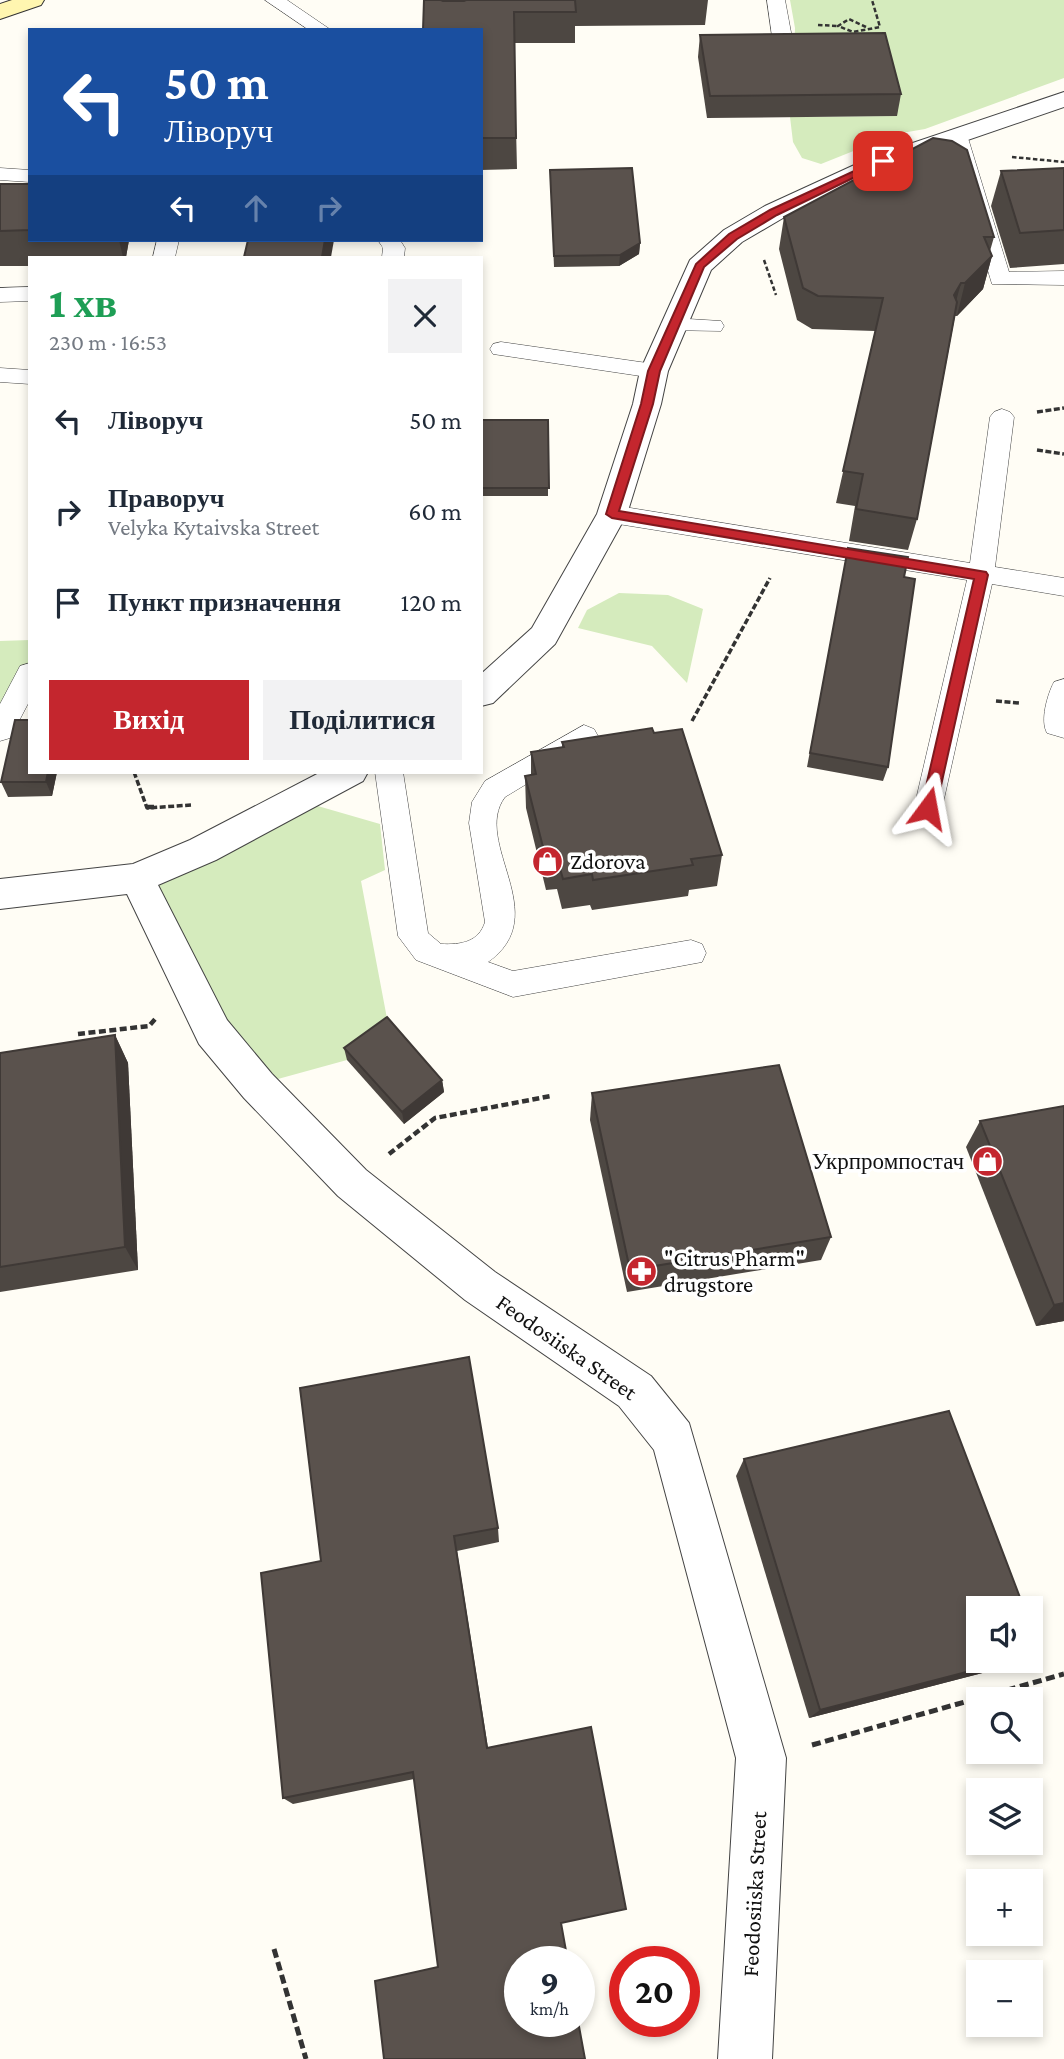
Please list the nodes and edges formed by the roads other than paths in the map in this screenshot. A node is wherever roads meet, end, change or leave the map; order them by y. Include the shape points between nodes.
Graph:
1 (33, 0) edge
2 (274, 0) edge
3 (776, 0) edge
4 (0, 12) edge
5 (319, 28) edge
6 (783, 43) edge
7 (1064, 99) edge
8 (958, 138) junction
9 (0, 174) edge
10 (28, 176) edge
11 (1064, 278) edge
12 (28, 294) edge
13 (0, 295) edge
14 (672, 325) junction
15 (713, 326) dead end
16 (502, 349) dead end
17 (654, 371) junction
18 (0, 374) edge
19 (28, 377) edge
20 (1002, 417) dead end
21 (612, 514) junction
22 (981, 575) junction
23 (1064, 587) edge
24 (28, 677) edge
25 (1064, 689) edge
26 (483, 692) edge
27 (1064, 728) edge
28 (0, 731) edge
29 (584, 736) edge
30 (347, 774) edge
31 (388, 774) edge
32 (928, 808) dead end
33 (137, 878) junction
34 (0, 894) edge
35 (691, 953) dead end
36 (438, 957) junction
37 (746, 2059) edge

1 - 4 main road
2 - 5 lane
3 - 6 lane
7 - 8 street
8 - 11 lane via 1000,279
8 - 14 street via 883,161 733,236 699,266
9 - 10 lane
12 - 13 lane
14 - 15 lane
14 - 17 street
16 - 17 lane
17 - 21 street
18 - 19 lane
20 - 22 lane
21 - 22 lane
21 - 26 street via 544,636
22 - 23 lane
22 - 32 lane
24 - 28 lane
25 - 27 lane via 1058,726
29 - 36 lane via 495,789 486,803 484,822 500,932 488,947 464,957
30 - 33 street via 203,850
31 - 36 lane via 413,936 421,949
33 - 34 street
33 - 37 street, Feodosiiska Street via 213,1032 258,1086 352,1183 480,1286 635,1391 673,1439 761,1758
35 - 36 lane via 513,984

